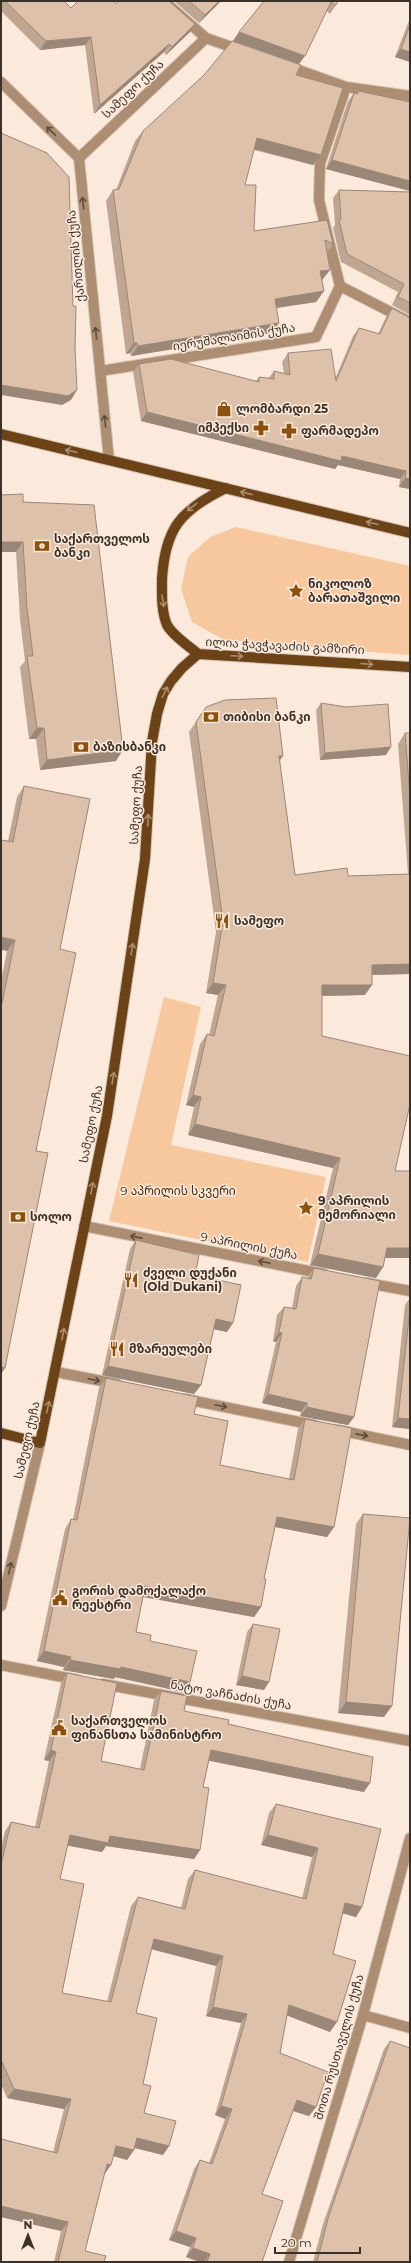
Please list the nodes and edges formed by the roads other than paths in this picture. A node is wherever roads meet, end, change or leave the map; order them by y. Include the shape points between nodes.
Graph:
1 (164, 1) edge
2 (206, 38) junction
3 (250, 53) edge
4 (280, 64) edge
5 (1, 82) edge
6 (346, 87) junction
7 (410, 96) edge
8 (79, 158) junction
9 (340, 286) junction
10 (410, 322) edge
11 (100, 371) junction
12 (1, 434) edge
13 (109, 460) junction
14 (226, 488) junction
15 (410, 533) edge
16 (198, 654) junction
17 (410, 667) edge
18 (84, 1226) junction
19 (333, 1276) edge
20 (356, 1281) edge
21 (410, 1291) edge
22 (56, 1372) junction
23 (124, 1386) edge
24 (179, 1397) edge
25 (1, 1433) edge
26 (40, 1442) junction
27 (410, 1445) edge
28 (1, 1606) edge
29 (1, 1665) edge
30 (410, 1741) edge
31 (410, 1838) edge
32 (363, 2015) junction
33 (410, 2028) edge
34 (289, 2262) edge

1 - 2 street
2 - 3 street
2 - 8 street, სამეფო ქუჩა
4 - 6 street
8 -> 5 street
6 - 7 street
6 - 9 street via 320,164 319,200
11 -> 8 street, ქართლის ქუჩა
9 - 10 street
9 - 11 street, იერუშალაიმის ქუჩა via 316,337
13 -> 11 street, ქართლის ქუჩა
13 -> 12 main road
13 - 14 main road
15 -> 14 main road
14 -> 16 main road, ილია ჭავჭავაძის გამზირი via 204,498 186,513 170,533 163,563 162,596 168,625
16 -> 17 main road, ილია ჭავჭავაძის გამზირი
18 -> 16 main road, სამეფო ქუჩა via 107,1116 145,859 152,742 157,714 163,694 171,681
19 -> 18 street, 9 აპრილის ქუჩა
22 -> 18 main road, სამეფო ქუჩა
20 - 21 street
22 -> 23 street
26 -> 22 main road, სამეფო ქუჩა
24 -> 27 street
25 - 26 main road
28 -> 26 street, სამეფო ქუჩა
29 - 30 street, ნატო ვაჩნაძის ქუჩა
31 - 32 street, შოთა რუსთაველის ქუჩა
32 - 33 street
32 - 34 street, შოთა რუსთაველის ქუჩა

